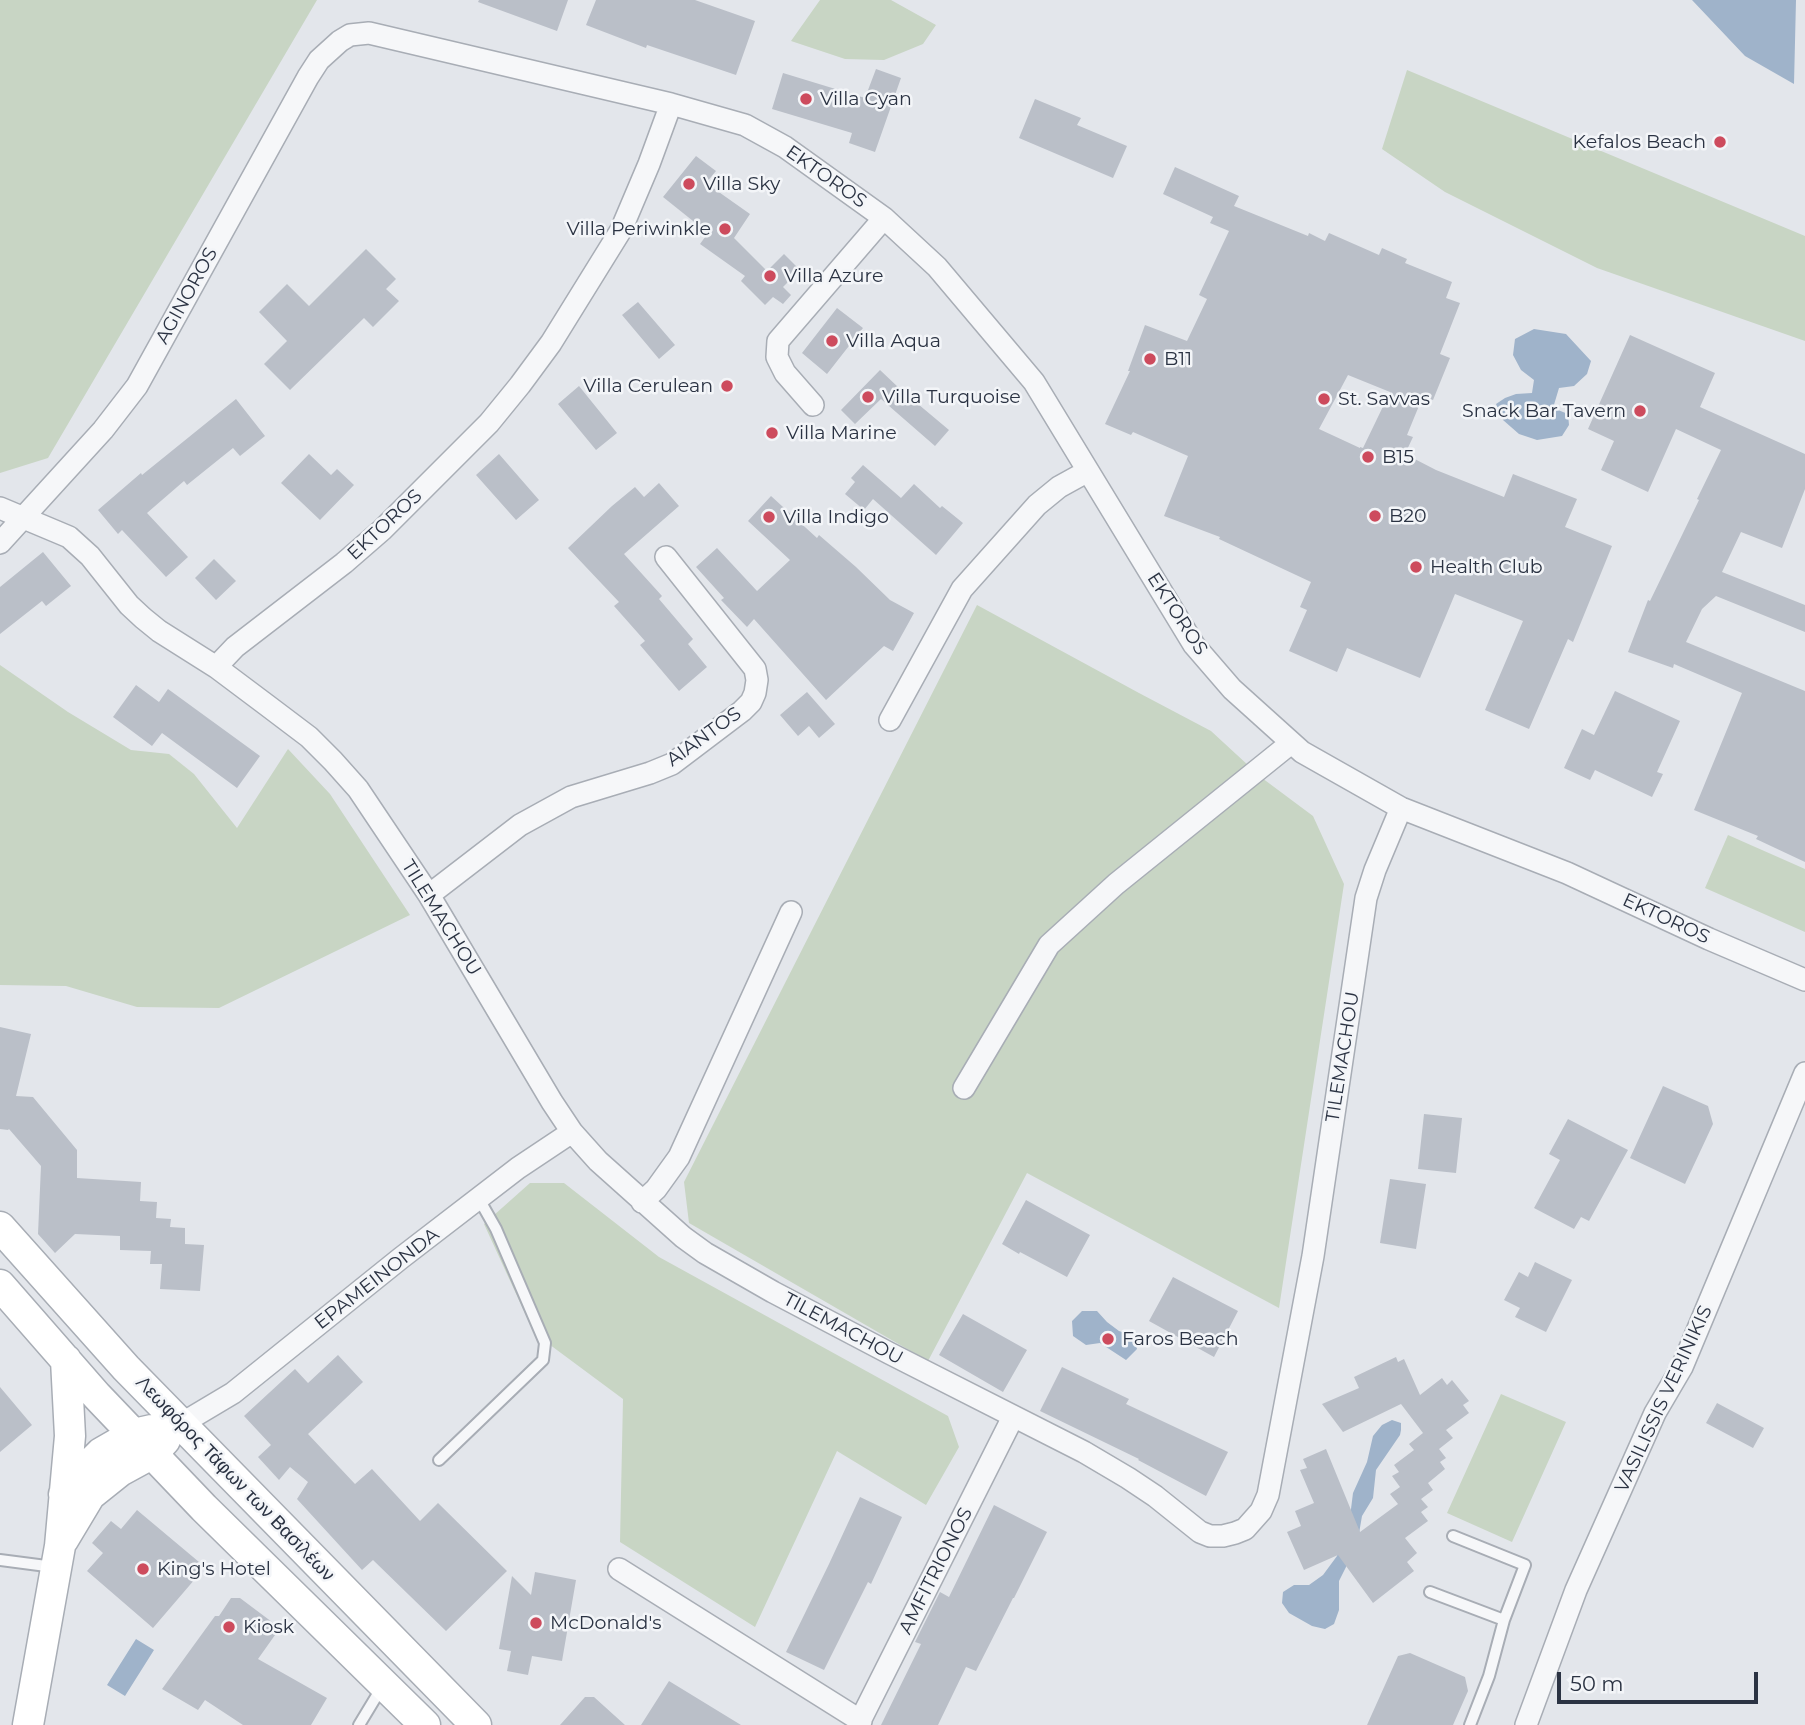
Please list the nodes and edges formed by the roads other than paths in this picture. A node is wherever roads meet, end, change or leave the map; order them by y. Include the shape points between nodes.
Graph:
1 (351, 35) joint
2 (671, 104) junction
3 (884, 218) junction
4 (813, 405) dead end
5 (1088, 471) junction
6 (0, 508) edge
7 (23, 518) junction
8 (0, 543) edge
9 (666, 557) dead end
10 (216, 667) junction
11 (890, 720) dead end
12 (1291, 743) junction
13 (1401, 808) junction
14 (429, 895) junction
15 (791, 912) dead end
16 (1805, 980) edge
17 (1805, 1073) edge
18 (964, 1088) dead end
19 (572, 1132) junction
20 (479, 1199) junction
21 (642, 1202) junction
22 (0, 1227) edge
23 (0, 1285) edge
24 (66, 1360) junction
25 (1013, 1417) junction
26 (181, 1424) junction
27 (144, 1443) junction
28 (439, 1460) dead end
29 (64, 1494) junction
30 (1453, 1536) dead end
31 (58, 1557) junction
32 (0, 1560) edge
33 (619, 1569) dead end
34 (1430, 1592) dead end
35 (1504, 1620) junction
36 (384, 1684) junction
37 (420, 1723) edge
38 (860, 1723) edge
39 (28, 1725) edge
40 (359, 1725) edge
41 (476, 1725) edge
42 (1470, 1725) edge
43 (1526, 1725) edge

1 - 2 street, EKTOROS via 379,34
1 - 7 street, AGINOROS via 328,50 308,77 137,386
2 - 3 street, EKTOROS via 763,134
2 - 10 street, EKTOROS via 621,230 520,385 489,423 382,530 234,647
3 - 4 street via 778,341 777,357 785,373
3 - 5 street, EKTOROS via 937,267 1018,362
5 - 11 street via 1037,505 962,589
5 - 12 street, EKTOROS via 1194,645 1232,689
6 - 7 street, TILEMACHOU
7 - 8 street, AGINOROS
7 - 10 street, TILEMACHOU via 69,537 143,618
9 - 14 street, AIANTOS via 755,669 751,702 672,764 571,797 520,825
10 - 14 street, TILEMACHOU via 309,737 333,761 358,789
12 - 13 street, EKTOROS
12 - 18 street via 1116,884 1049,945
13 - 16 street, EKTOROS via 1567,873
13 - 25 street, TILEMACHOU via 1366,898 1313,1256 1268,1495 1261,1511 1245,1529 1210,1536 1128,1478
14 - 19 street, TILEMACHOU
15 - 21 street via 679,1157
17 - 43 street, VASILISSIS VERINIKIS via 1682,1367 1655,1413 1576,1590
19 - 20 street, EPAMEINONDA
19 - 21 street, TILEMACHOU
20 - 26 street, EPAMEINONDA via 233,1393
20 - 28 lane via 545,1343 543,1360
21 - 25 street, TILEMACHOU via 705,1253
22 - 26 main road, Λεωφόρος Τάφων των Βασιλέων
23 - 24 main road, Λεωφόρος Τάφων των Βασιλέων
24 - 27 main road, Λεωφόρος Τάφων των Βασιλέων
24 - 29 main road via 70,1436
25 - 38 street, AMFITRIONOS
26 - 27 main road
26 - 41 main road, Λεωφόρος Τάφων των Βασιλέων
27 - 29 main road via 101,1453
27 - 31 main road via 90,1496
27 - 36 main road, Λεωφόρος Τάφων των Βασιλέων
29 - 31 main road
30 - 35 lane via 1525,1565
31 - 32 lane
31 - 39 main road
33 - 38 street
34 - 35 lane
35 - 42 lane
36 - 37 main road, Λεωφόρος Τάφων των Βασιλέων
36 - 40 lane

